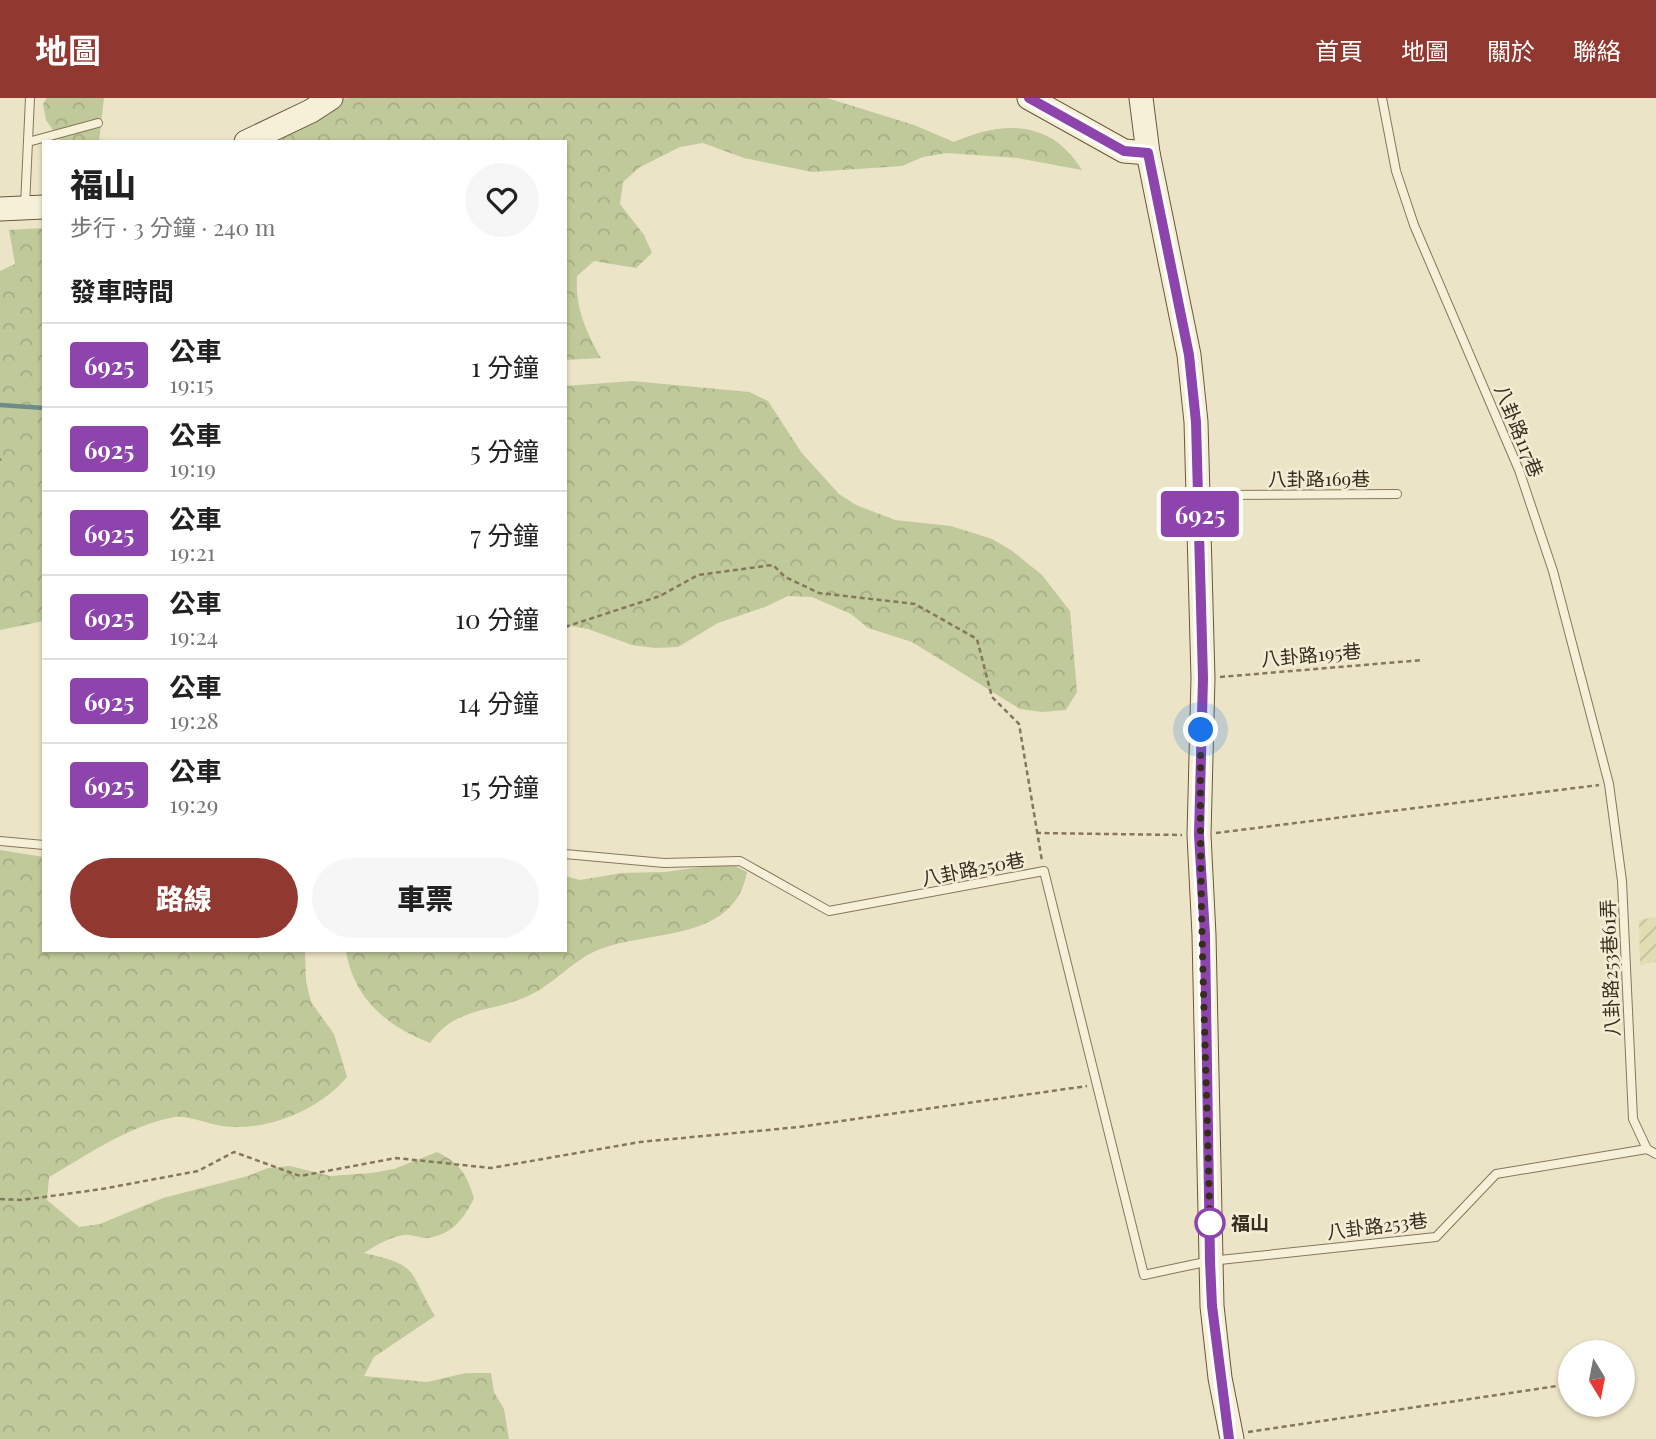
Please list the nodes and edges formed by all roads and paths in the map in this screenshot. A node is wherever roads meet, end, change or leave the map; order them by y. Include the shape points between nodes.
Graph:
1 (30, 98) edge
2 (331, 98) edge
3 (1029, 98) edge
4 (1141, 98) edge
5 (1382, 98) edge
6 (98, 123) dead end
7 (250, 140) edge
8 (28, 142) junction
9 (1148, 153) junction
10 (34, 208) edge
11 (0, 209) edge
12 (1397, 494) dead end
13 (1199, 495) junction
14 (567, 626) edge
15 (1423, 660) dead end
16 (1203, 678) junction
17 (1609, 784) junction
18 (1036, 833) junction
19 (1199, 835) junction
20 (0, 841) edge
21 (42, 845) edge
22 (567, 854) edge
23 (1044, 871) junction
24 (1097, 1085) junction
25 (1647, 1149) junction
26 (1656, 1154) edge
27 (0, 1199) edge
28 (1210, 1261) junction
29 (1558, 1386) edge
30 (1231, 1437) edge

1 - 8 lane
2 - 7 main road
3 - 9 main road via 1124,151
4 - 9 main road
5 - 17 lane, 八卦路117巷 via 1396,172 1414,225 1536,520
6 - 8 lane
8 - 10 lane
9 - 13 main road via 1189,355
10 - 11 main road
12 - 13 lane, 八卦路169巷
13 - 16 main road
14 - 18 path via 660,596 698,575 773,565 785,577 819,593 915,604 977,639 992,697 1019,724
15 - 16 path, 八卦路195巷
16 - 19 main road
17 - 19 path
17 - 25 lane, 八卦路253巷61弄 via 1622,881 1633,1119
18 - 19 path
18 - 23 path
19 - 28 main road
20 - 21 lane
22 - 23 lane, 八卦路250巷 via 664,863 740,861 829,911
23 - 24 lane, 八卦路250巷
24 - 27 path via 799,1127 640,1142 491,1168 396,1158 300,1176 234,1152 198,1171 102,1189
24 - 28 lane, 八卦路250巷 via 1144,1275
25 - 26 lane
25 - 28 lane, 八卦路253巷 via 1496,1174 1436,1237
28 - 30 main road via 1219,1366
29 - 30 path

